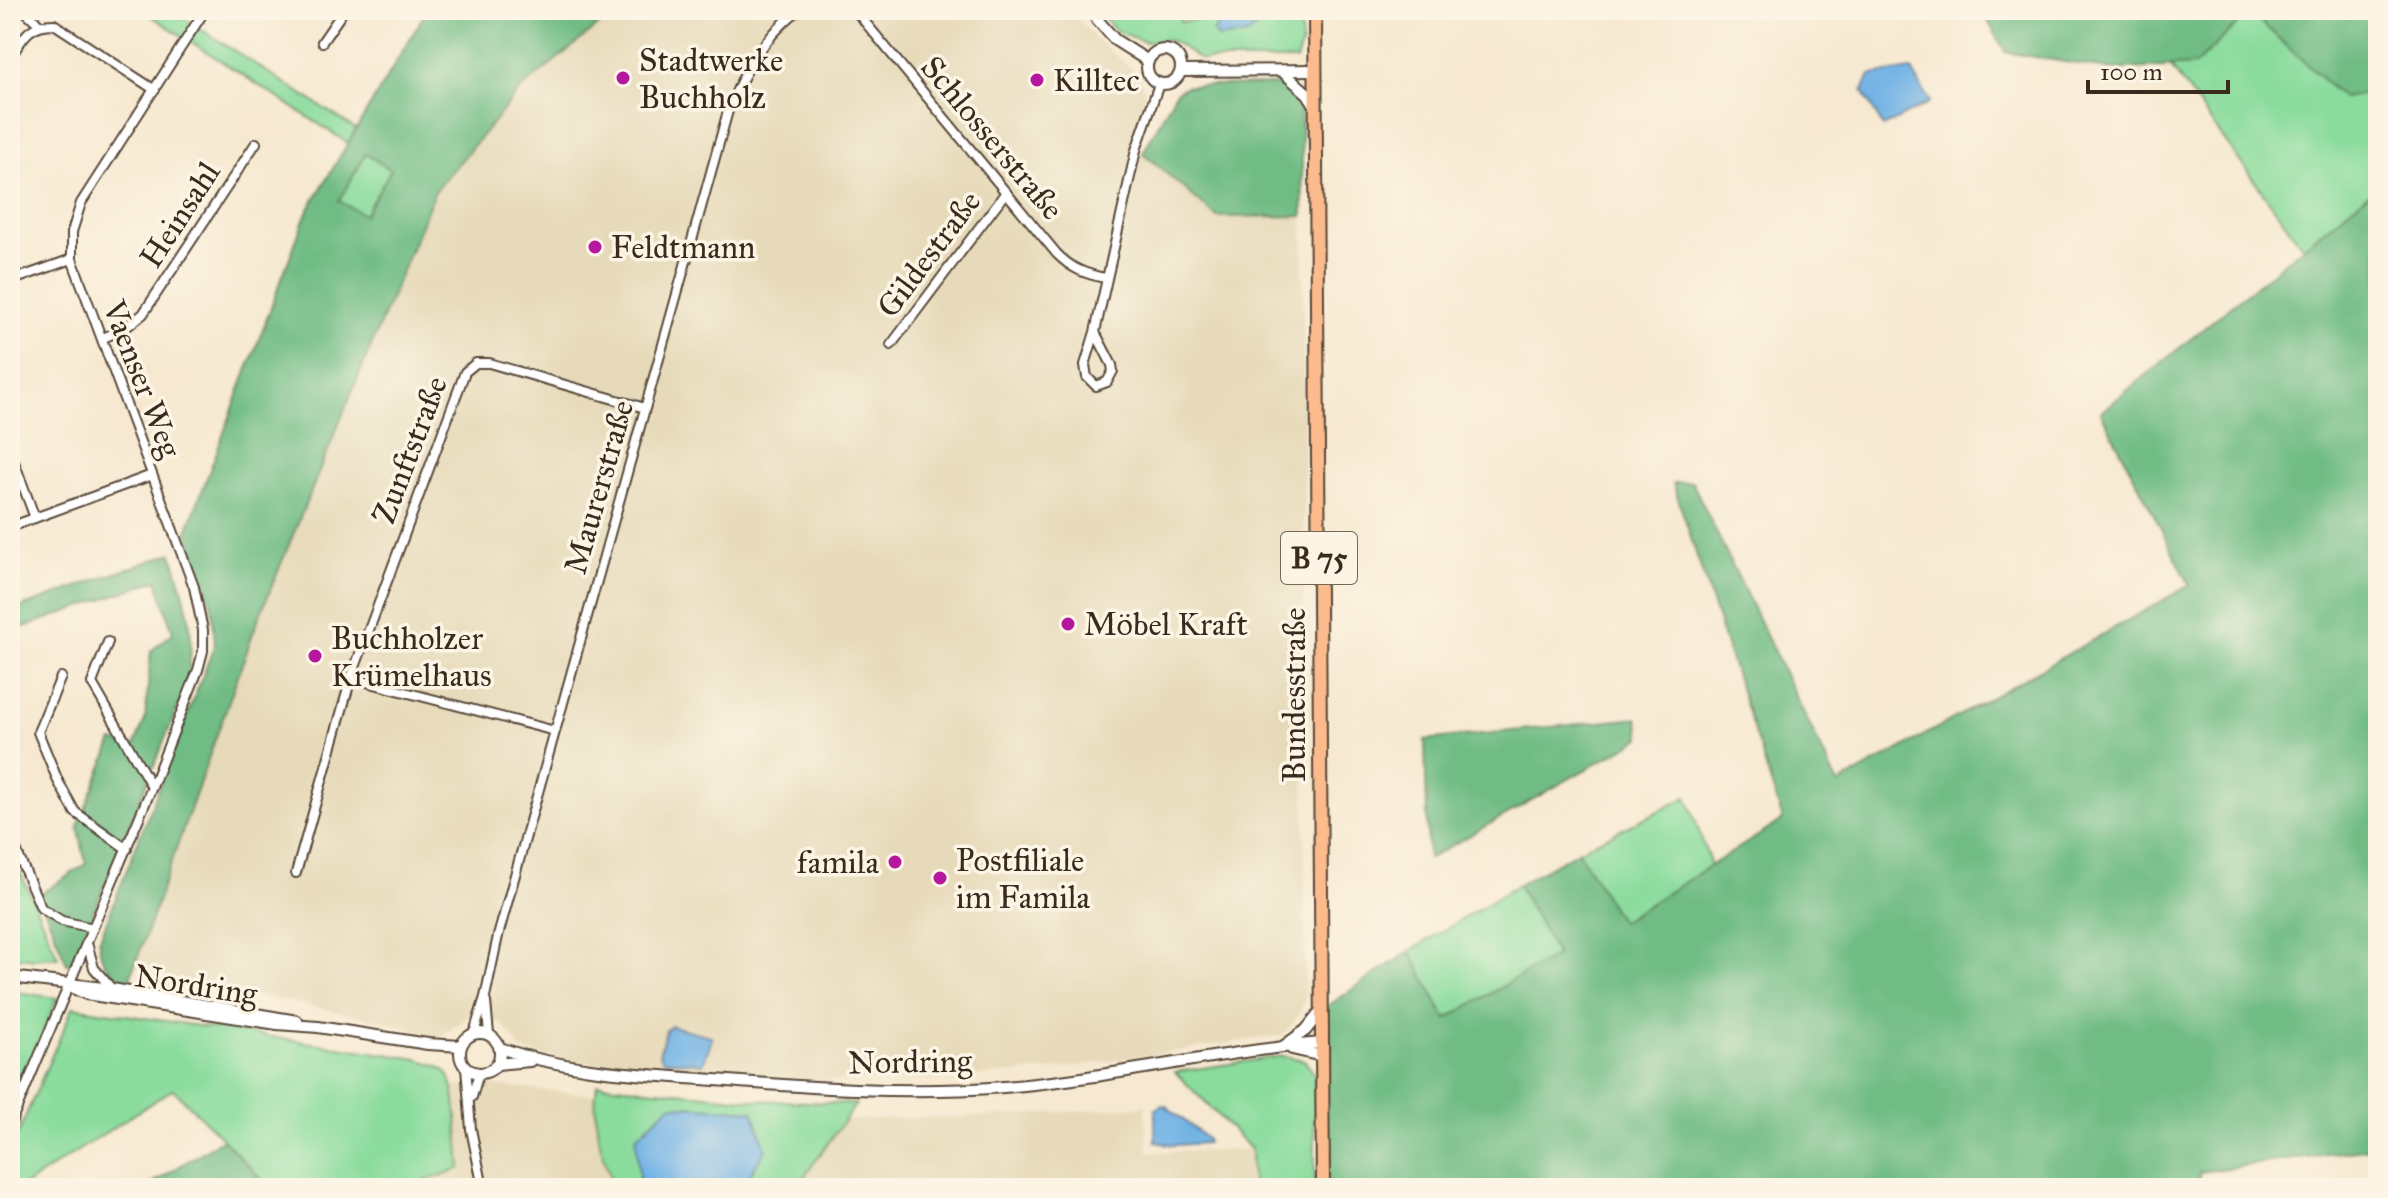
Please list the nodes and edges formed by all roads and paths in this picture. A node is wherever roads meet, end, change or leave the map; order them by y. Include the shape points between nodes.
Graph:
1 (24, 10) edge
2 (205, 10) edge
3 (344, 10) edge
4 (798, 10) edge
5 (855, 10) edge
6 (1089, 10) edge
7 (1315, 10) edge
8 (39, 24) junction
9 (322, 42) dead end
10 (10, 58) edge
11 (1148, 61) junction
12 (1280, 70) junction
13 (1315, 70) junction
14 (1181, 71) junction
15 (1159, 84) junction
16 (155, 90) junction
17 (1315, 107) junction
18 (256, 143) dead end
19 (1006, 192) junction
20 (72, 259) junction
21 (1105, 278) junction
22 (10, 281) edge
23 (1095, 332) junction
24 (103, 338) junction
25 (891, 345) dead end
26 (645, 408) junction
27 (10, 451) edge
28 (152, 475) junction
29 (35, 518) junction
30 (10, 527) edge
31 (108, 642) dead end
32 (61, 677) dead end
33 (351, 678) junction
34 (555, 731) junction
35 (152, 787) junction
36 (10, 836) edge
37 (127, 849) junction
38 (296, 873) dead end
39 (93, 928) junction
40 (87, 943) junction
41 (10, 977) edge
42 (69, 986) junction
43 (112, 989) junction
44 (485, 997) junction
45 (1322, 1010) junction
46 (318, 1027) junction
47 (474, 1033) junction
48 (489, 1034) junction
49 (1283, 1047) junction
50 (500, 1048) junction
51 (1322, 1050) junction
52 (461, 1051) junction
53 (536, 1061) junction
54 (497, 1064) junction
55 (466, 1067) junction
56 (479, 1073) junction
57 (470, 1101) junction
58 (10, 1125) edge
59 (483, 1188) edge
60 (1323, 1188) edge

1 - 8 street
2 - 16 street, Vaenser Weg
3 - 9 street
4 - 26 street, Maurerstraße via 760,47 737,86
5 - 19 street, Schlosserstraße
6 - 11 street via 1115,40
7 - 13 main road, Bundesstraße / B 75
8 - 10 street
8 - 16 street via 54,24
11 - 14 street via 1156,52 1168,51 1179,58
11 - 15 street via 1148,75
12 - 13 street
12 - 14 street
12 - 17 street
13 - 17 main road, Bundesstraße / B 75
14 - 15 street via 1173,82
15 - 21 street via 1136,150
16 - 20 street, Vaenser Weg via 81,203 72,232
17 - 45 main road, Bundesstraße / B 75
18 - 24 street, Heinsahl via 143,314
19 - 21 street, Schlosserstraße via 1071,268
19 - 25 street, Gildestraße
20 - 22 street
20 - 24 street, Vaenser Weg
21 - 23 street
23 - 23 street via 1085,372 1096,386 1107,382 1113,371
24 - 28 street, Vaenser Weg
26 - 33 street, Zunftstraße via 489,363 476,363 465,372
26 - 34 street, Maurerstraße
27 - 29 street
28 - 29 street
28 - 35 street, Vaenser Weg via 194,587 203,651
29 - 30 street
31 - 35 street via 92,683
32 - 37 street via 38,732 75,812
33 - 34 street
33 - 38 street, Zunftstraße
34 - 44 street, Maurerstraße
35 - 37 street, Vaenser Weg
36 - 39 street via 41,908 62,921
37 - 39 street, Vaenser Weg
39 - 40 street, Vaenser Weg
40 - 42 street, Vaenser Weg
40 - 43 street via 94,968
41 - 42 street, Nordring
42 - 43 street, Nordring
42 - 46 street, Nordring via 86,994
42 - 58 street, Vaenser Weg
43 - 46 street, Nordring
44 - 47 street, Maurerstraße
44 - 48 street, Maurerstraße
45 - 49 street
45 - 51 main road, Bundesstraße / B 75
46 - 52 street, Nordring
47 - 48 street
47 - 52 street
48 - 50 street
49 - 51 street, Nordring
49 - 53 street, Nordring via 1082,1079 865,1092 598,1071
50 - 53 street, Nordring
50 - 54 street
51 - 60 main road, Bundesstraße / B 75
52 - 55 street
53 - 54 street, Nordring
54 - 56 street, Nordring
55 - 56 street
55 - 57 street
56 - 57 street
57 - 59 street

